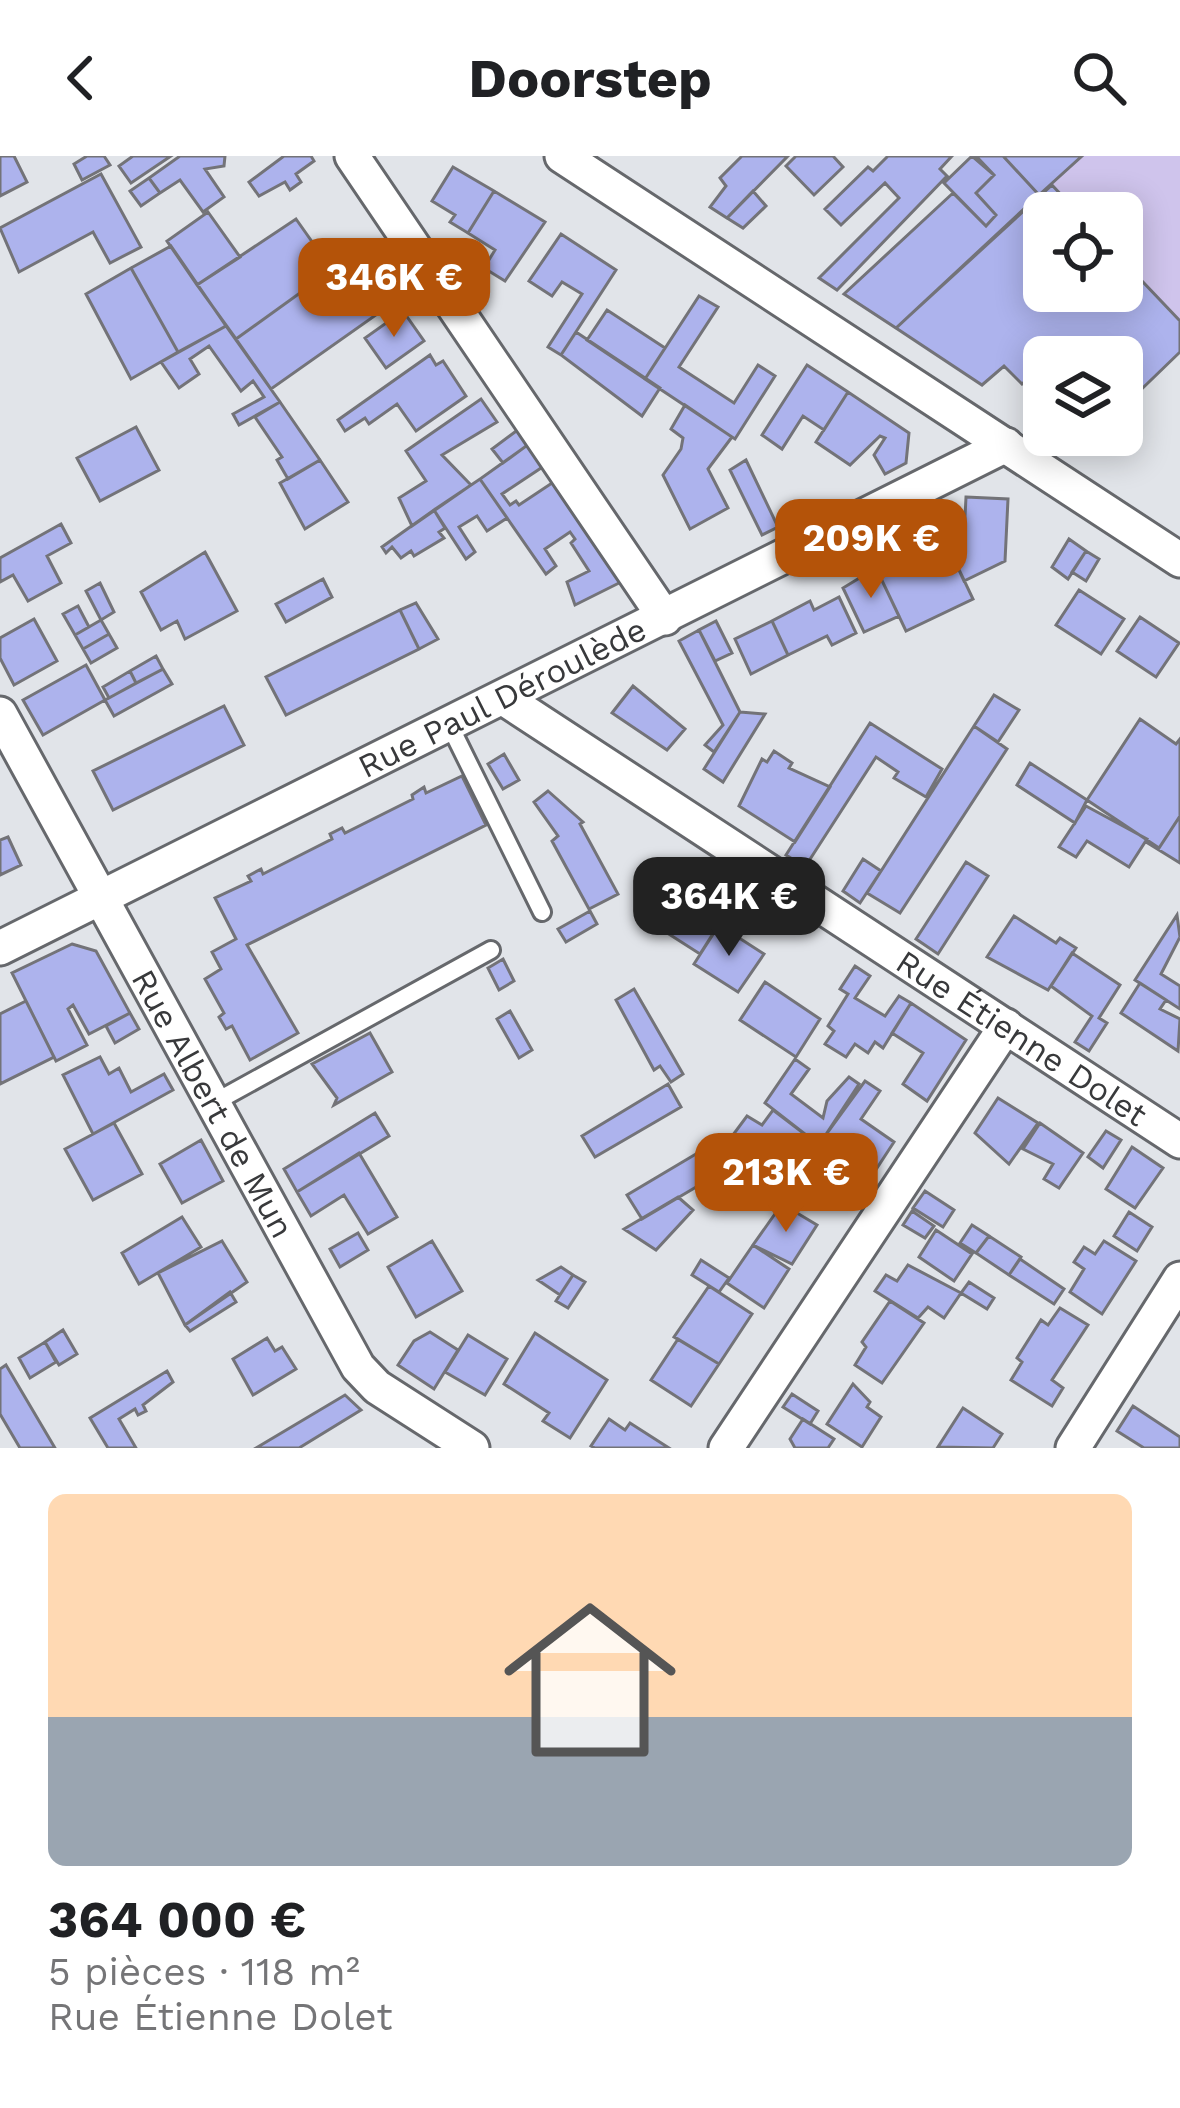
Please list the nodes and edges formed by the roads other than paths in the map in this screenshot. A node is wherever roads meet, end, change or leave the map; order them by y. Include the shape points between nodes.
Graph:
1 (352, 156) edge
2 (562, 156) edge
3 (1006, 445) junction
4 (1180, 560) edge
5 (665, 618) junction
6 (505, 699) junction
7 (0, 714) edge
8 (450, 726) junction
9 (102, 898) junction
10 (542, 912) dead end
11 (0, 947) edge
12 (491, 950) dead end
13 (1006, 1025) junction
14 (217, 1101) junction
15 (1180, 1141) edge
16 (1180, 1279) edge
17 (462, 1445) edge
18 (726, 1448) edge
19 (1073, 1448) edge

1 - 5 street
2 - 3 street
3 - 4 street
3 - 5 street, Rue Paul Déroulède
5 - 6 street, Rue Paul Déroulède
6 - 8 street, Rue Paul Déroulède
6 - 13 street, Rue Étienne Dolet
7 - 9 street, Rue Albert de Mun
8 - 9 street, Rue Paul Déroulède
8 - 10 lane
9 - 11 street, Rue Paul Déroulède
9 - 14 street, Rue Albert de Mun
12 - 14 lane
13 - 15 street, Rue Étienne Dolet
13 - 18 street
14 - 17 street, Rue Albert de Mun via 358,1367
16 - 19 street

